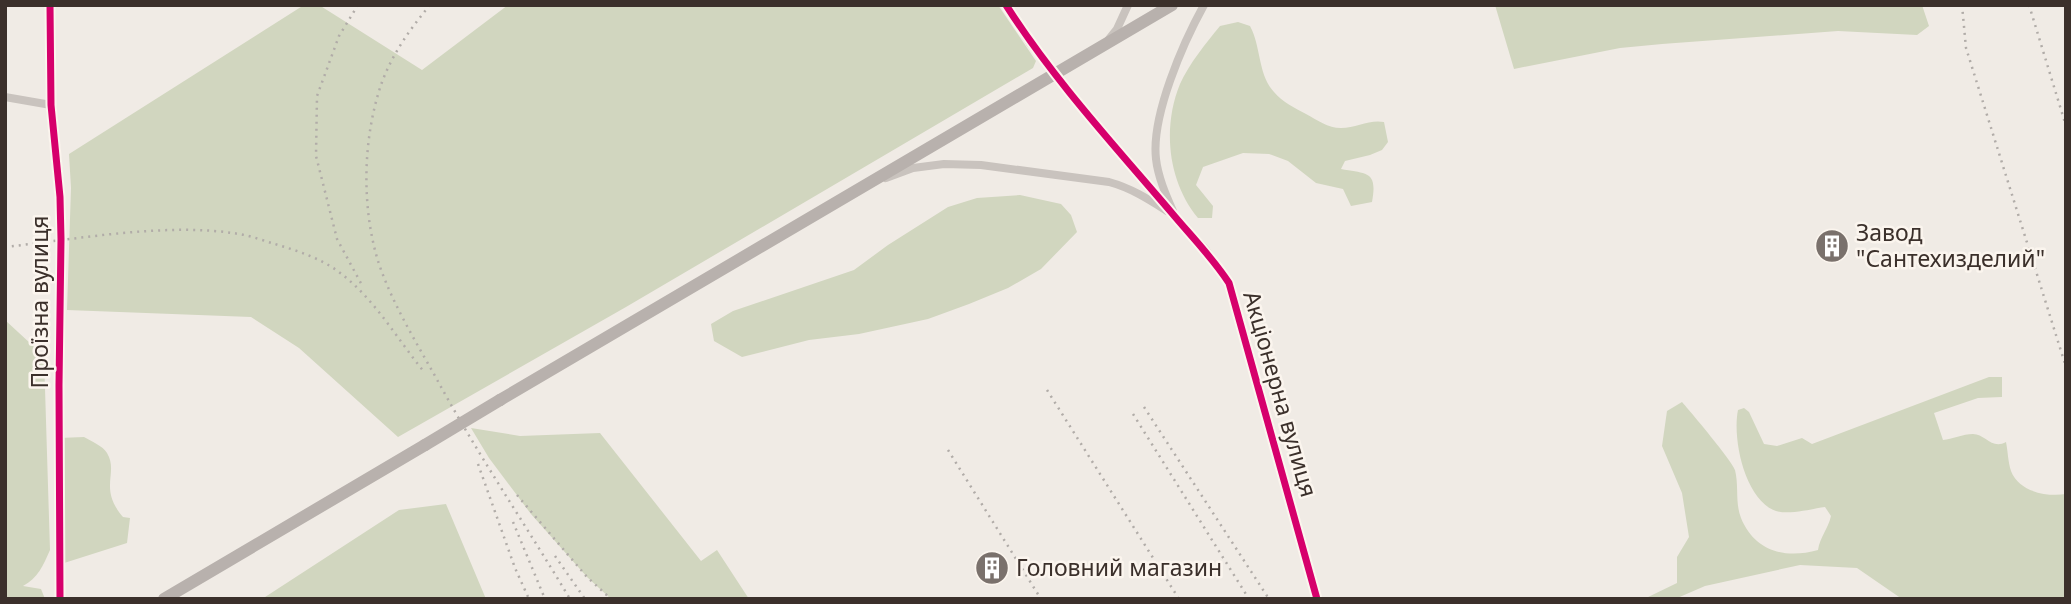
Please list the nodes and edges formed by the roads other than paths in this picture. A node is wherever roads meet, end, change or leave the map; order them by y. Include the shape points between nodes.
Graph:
1 (50, 5) edge
2 (1006, 5) edge
3 (1128, 5) edge
4 (1172, 5) edge
5 (1204, 5) edge
6 (1103, 45) junction
7 (5, 97) edge
8 (51, 105) junction
9 (860, 189) junction
10 (1175, 217) junction
11 (60, 599) edge
12 (164, 599) edge
13 (1317, 599) edge

1 - 8 street, Проїзна вулиця
2 - 10 street, bridge via 1030,43
3 - 6 street
4 - 6 main road
5 - 10 street via 1168,91 1155,141 1156,161
6 - 9 main road
7 - 8 street
8 - 11 street, Проїзна вулиця via 61,239
9 - 10 street via 927,165 981,165 1117,184
9 - 12 main road, bridge
10 - 13 street, Акціонерна вулиця via 1206,250 1232,290

